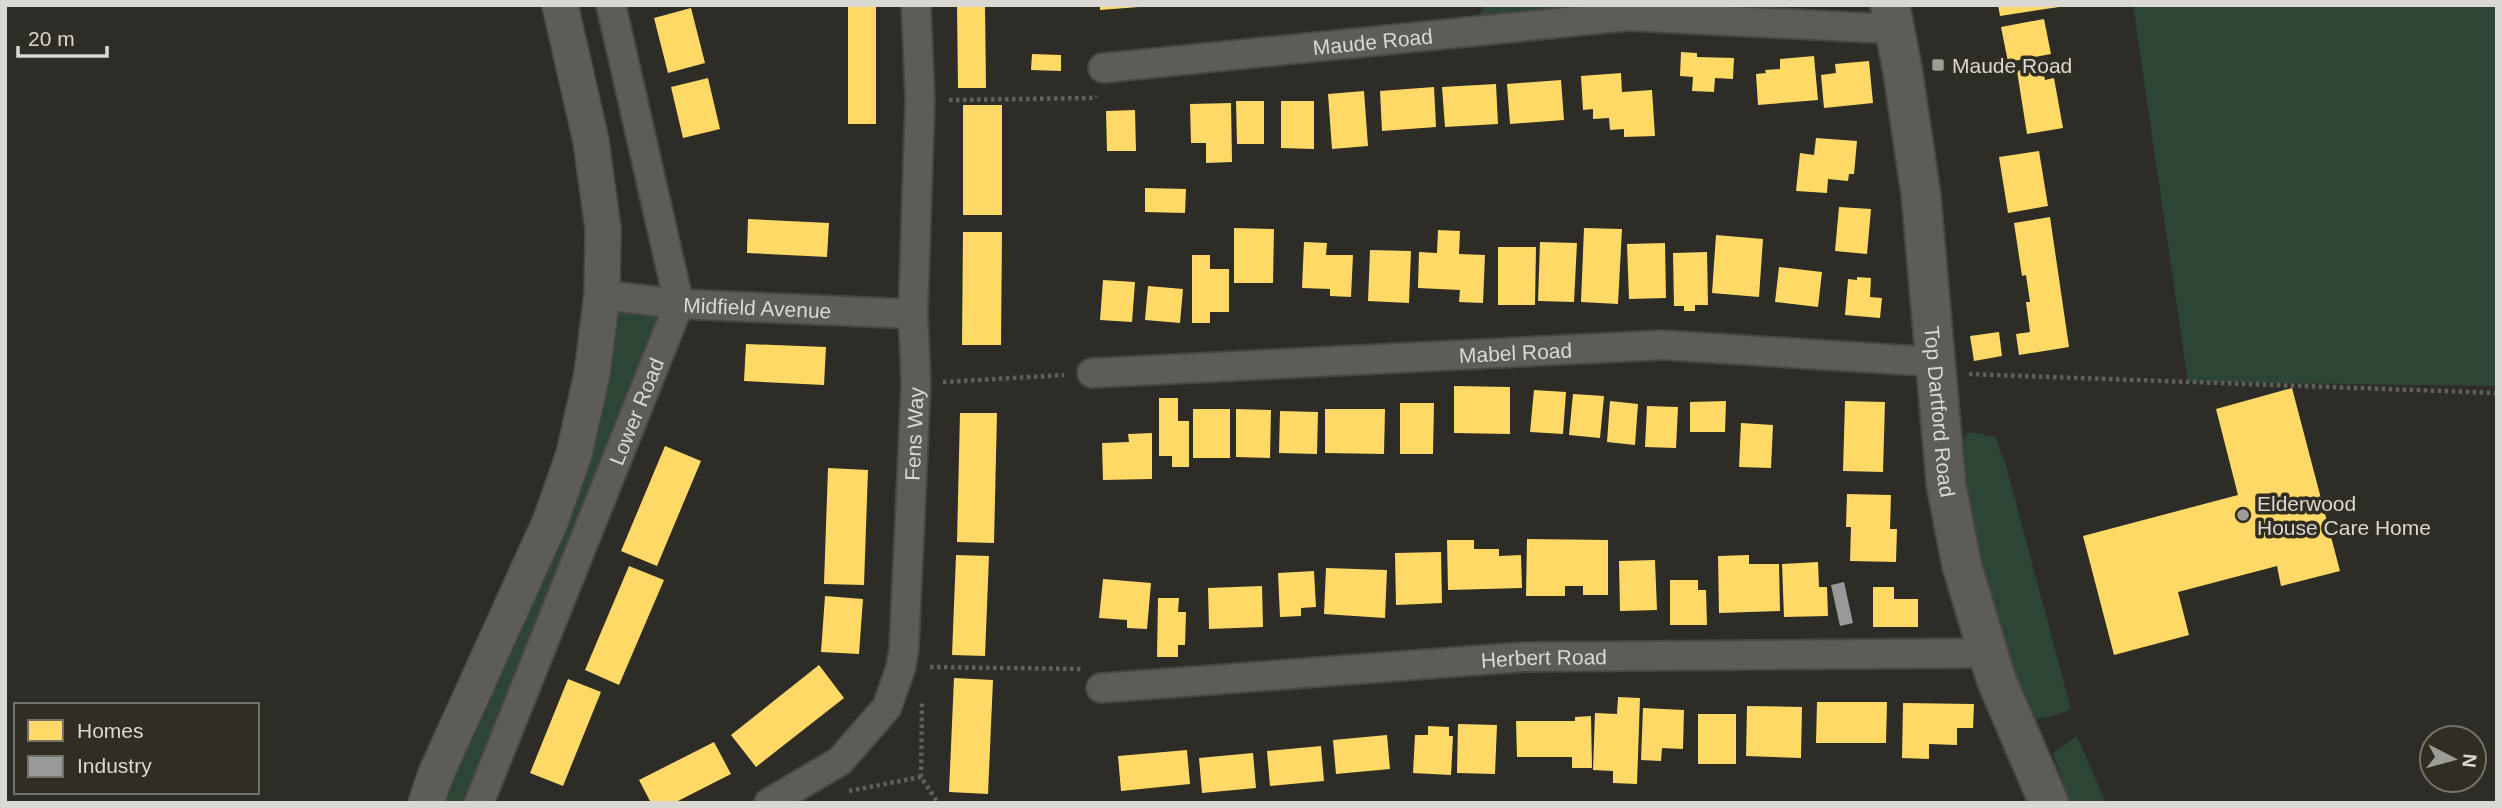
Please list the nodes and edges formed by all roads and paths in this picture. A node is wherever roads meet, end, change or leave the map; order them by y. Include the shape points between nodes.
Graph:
1 (560, 5) edge
2 (611, 5) edge
3 (916, 5) edge
4 (1622, 11) edge
5 (1893, 17) edge
6 (1103, 68) joint
7 (920, 100) junction
8 (602, 295) junction
9 (679, 304) junction
10 (913, 314) junction
11 (1937, 367) junction
12 (1085, 374) joint
13 (916, 384) junction
14 (2497, 393) edge
15 (1987, 653) junction
16 (911, 667) junction
17 (1101, 688) joint
18 (921, 777) junction
19 (806, 782) junction
20 (426, 803) edge
21 (479, 803) edge
22 (769, 803) edge
23 (938, 803) edge
24 (2049, 803) edge

1 - 8 street, Lower Road via 591,141 603,229
2 - 9 street
3 - 7 street, Fens Way
4 - 5 street, Maude Road
4 - 6 street, Maude Road
5 - 11 main road, Top Dartford Road via 1921,195
6 - 7 path via 1095,98
7 - 10 street, Fens Way
8 - 9 street, Midfield Avenue
8 - 20 street, Lower Road via 592,374 574,454 551,520
9 - 10 street, Midfield Avenue
9 - 21 street, Lower Road
10 - 13 street, Fens Way
11 - 12 street, Mabel Road via 1662,345
11 - 14 path
11 - 15 main road, Top Dartford Road via 1946,484 1962,566
12 - 13 path
13 - 16 street, Fens Way via 904,648
15 - 17 street, Herbert Road via 1523,657
15 - 24 main road, Top Dartford Road
16 - 17 path via 1099,669
16 - 18 path
16 - 19 street, Fens Way via 887,707 840,761
18 - 19 path via 830,795
18 - 23 path
19 - 22 street, Fens Way

